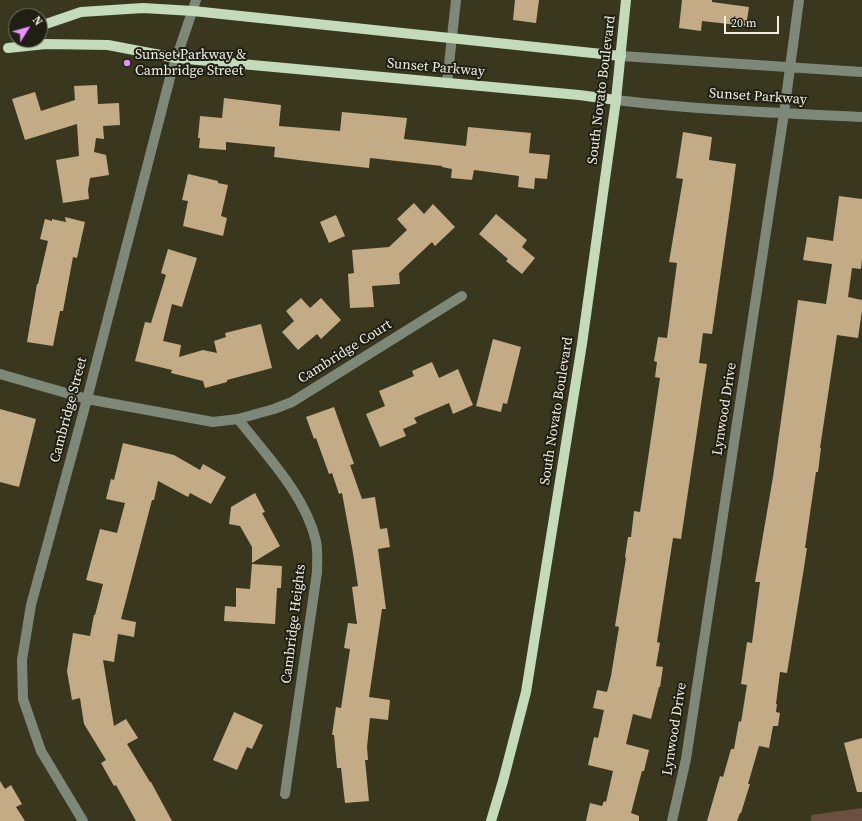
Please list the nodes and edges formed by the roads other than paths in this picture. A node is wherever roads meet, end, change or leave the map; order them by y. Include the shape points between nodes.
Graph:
1 (196, 0) edge
2 (456, 0) edge
3 (626, 0) edge
4 (799, 0) edge
5 (193, 11) junction
6 (48, 23) edge
7 (452, 39) junction
8 (4, 51) edge
9 (621, 56) junction
10 (176, 58) junction
11 (789, 67) junction
12 (862, 72) edge
13 (447, 82) junction
14 (616, 100) junction
15 (784, 113) junction
16 (862, 117) edge
17 (462, 296) dead end
18 (0, 374) edge
19 (87, 399) junction
20 (238, 419) junction
21 (285, 794) dead end
22 (83, 821) edge
23 (491, 821) edge
24 (672, 821) edge

1 - 5 street, Cambridge Street
2 - 7 street
3 - 9 main road, South Novato Boulevard
4 - 11 street, Lynwood Drive
5 - 6 main road via 143,8 81,12
5 - 7 main road
5 - 10 street, Cambridge Street
7 - 9 main road
7 - 13 street
8 - 10 main road, Sunset Parkway via 46,44 108,45
9 - 11 street
9 - 14 main road, South Novato Boulevard
10 - 13 main road, Sunset Parkway
10 - 19 street, Cambridge Street
11 - 12 street
11 - 15 street, Lynwood Drive
13 - 14 main road, Sunset Parkway
14 - 15 street, Sunset Parkway
14 - 23 main road, South Novato Boulevard via 582,344 526,692
15 - 16 street, Sunset Parkway
15 - 24 street, Lynwood Drive via 686,759
17 - 20 street, Cambridge Court via 292,402
18 - 19 street
19 - 20 street via 213,422
19 - 22 street, Cambridge Street via 31,605 22,660 23,699 41,751
20 - 21 street, Cambridge Heights via 290,485 305,510 316,542 317,572

